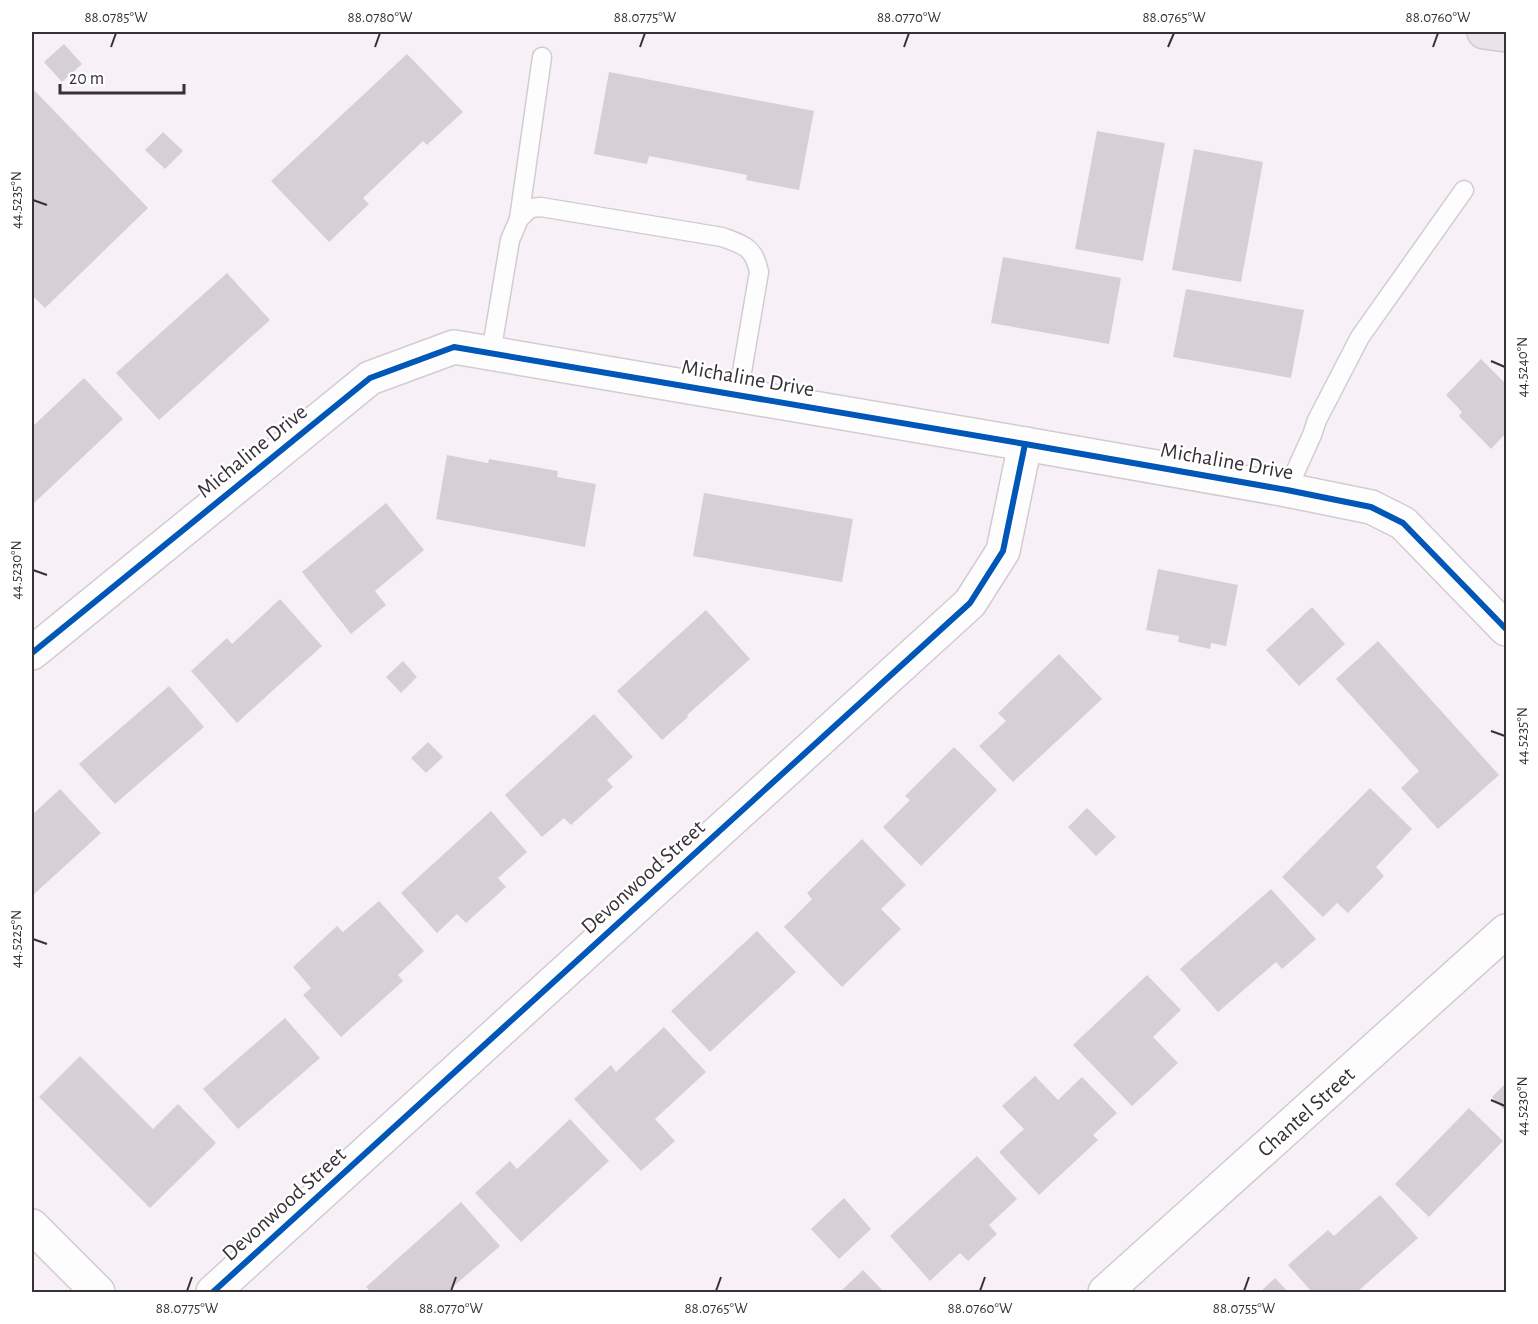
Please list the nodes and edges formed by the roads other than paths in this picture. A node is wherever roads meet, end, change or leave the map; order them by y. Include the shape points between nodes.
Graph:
1 (1484, 32) edge
2 (1506, 35) edge
3 (542, 57) dead end
4 (1464, 190) dead end
5 (519, 219) junction
6 (491, 353) junction
7 (738, 395) junction
8 (1024, 444) junction
9 (1287, 490) junction
10 (1506, 629) edge
11 (32, 653) edge
12 (1506, 931) edge
13 (32, 1226) edge
14 (98, 1293) edge
15 (213, 1293) edge
16 (1105, 1293) edge

1 - 2 main road
3 - 5 lane
4 - 9 lane via 1360,337 1317,420
5 - 6 lane via 510,240
5 - 7 lane via 530,208 542,207 722,237 746,246 756,259 759,272
6 - 7 street, Michaline Drive
6 - 11 street, Michaline Drive via 454,347 370,378
7 - 8 street, Michaline Drive
8 - 9 street, Michaline Drive
8 - 15 street, Devonwood Street via 1003,551 970,603
9 - 10 street, Michaline Drive via 1371,507 1403,523
12 - 16 street, Chantel Street
13 - 14 street

